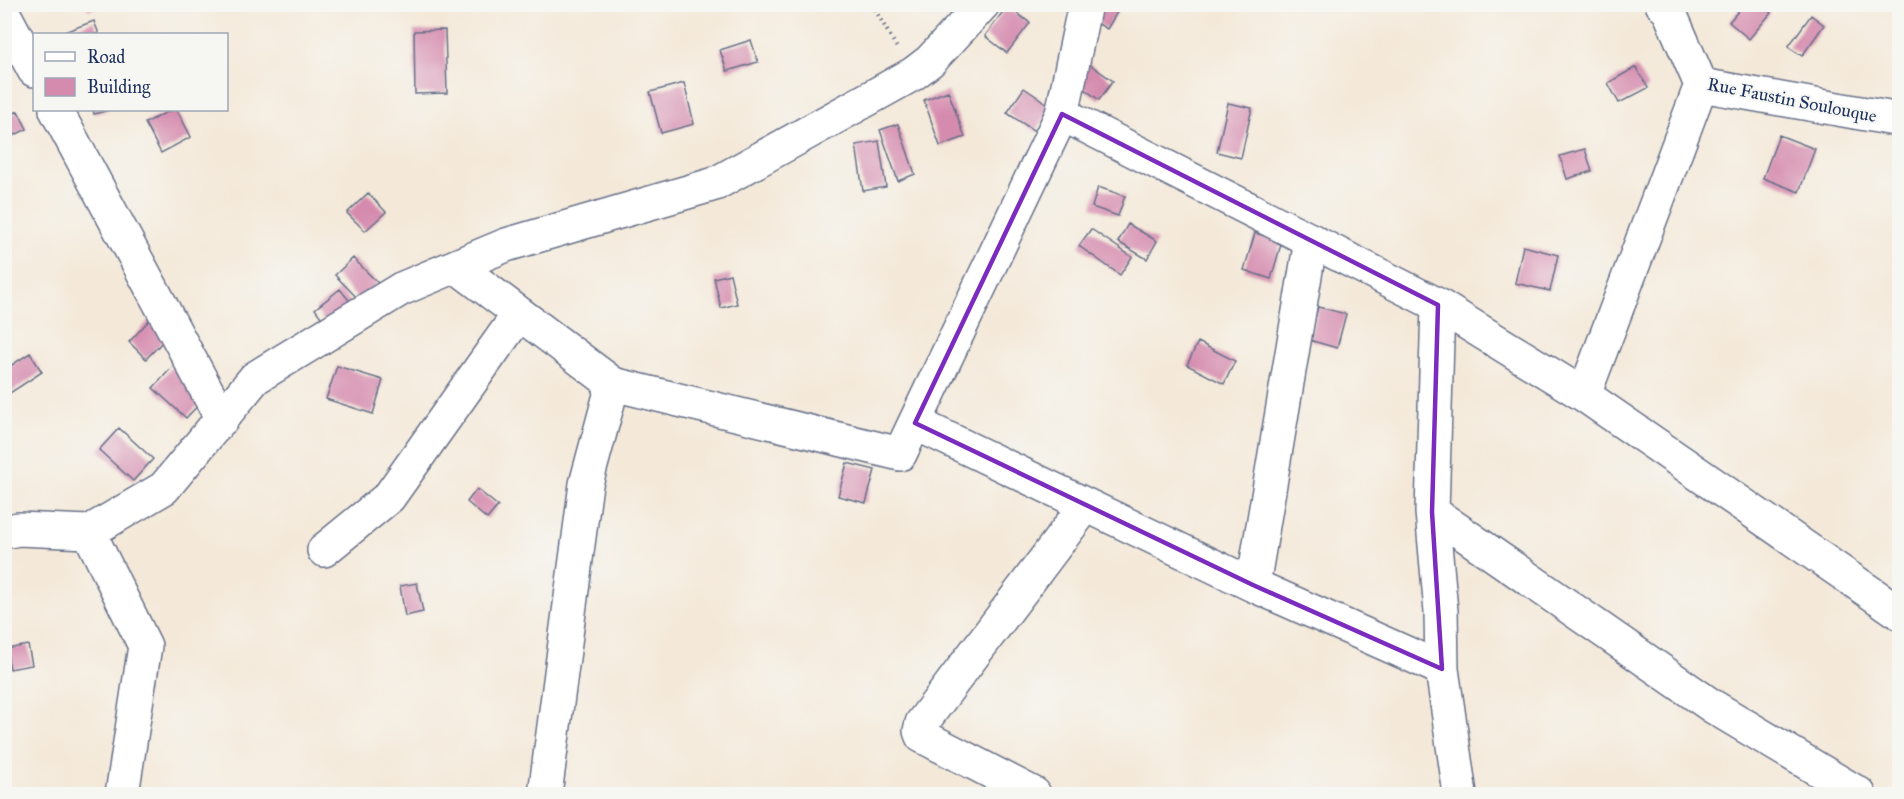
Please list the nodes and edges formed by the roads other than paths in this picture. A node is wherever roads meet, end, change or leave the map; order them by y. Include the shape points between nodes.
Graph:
1 (983, 4) edge
2 (1084, 4) edge
3 (1667, 7) edge
4 (8, 27) edge
5 (33, 68) edge
6 (1701, 85) junction
7 (57, 111) edge
8 (1062, 114) junction
9 (1899, 120) edge
10 (1311, 240) junction
11 (456, 266) junction
12 (1438, 305) junction
13 (519, 314) junction
14 (613, 384) junction
15 (1584, 395) junction
16 (222, 418) junction
17 (915, 423) junction
18 (1086, 505) junction
19 (1432, 512) junction
20 (9, 524) edge
21 (89, 532) junction
22 (324, 550) dead end
23 (1252, 585) junction
24 (1899, 613) edge
25 (1442, 669) junction
26 (122, 795) edge
27 (544, 795) edge
28 (1034, 795) edge
29 (1460, 795) edge
30 (1859, 795) edge

1 - 11 street via 913,74 715,184 506,245
2 - 8 street
3 - 6 street, Rue Faustin Soulouque
4 - 5 street
6 - 9 street, Rue Faustin Soulouque
6 - 15 street
7 - 16 street
8 - 10 street
8 - 17 street
10 - 12 street
10 - 23 street
11 - 13 street
11 - 16 street via 401,288 255,378
12 - 15 street
12 - 19 street
13 - 14 street
13 - 22 street via 389,497
14 - 17 street via 900,454
14 - 27 street via 586,484
15 - 24 street
16 - 21 street via 164,488
17 - 18 street
18 - 23 street
18 - 28 street via 920,730 922,736
19 - 25 street
19 - 30 street via 1712,706
20 - 21 street
21 - 26 street via 145,646
23 - 25 street
25 - 29 street

